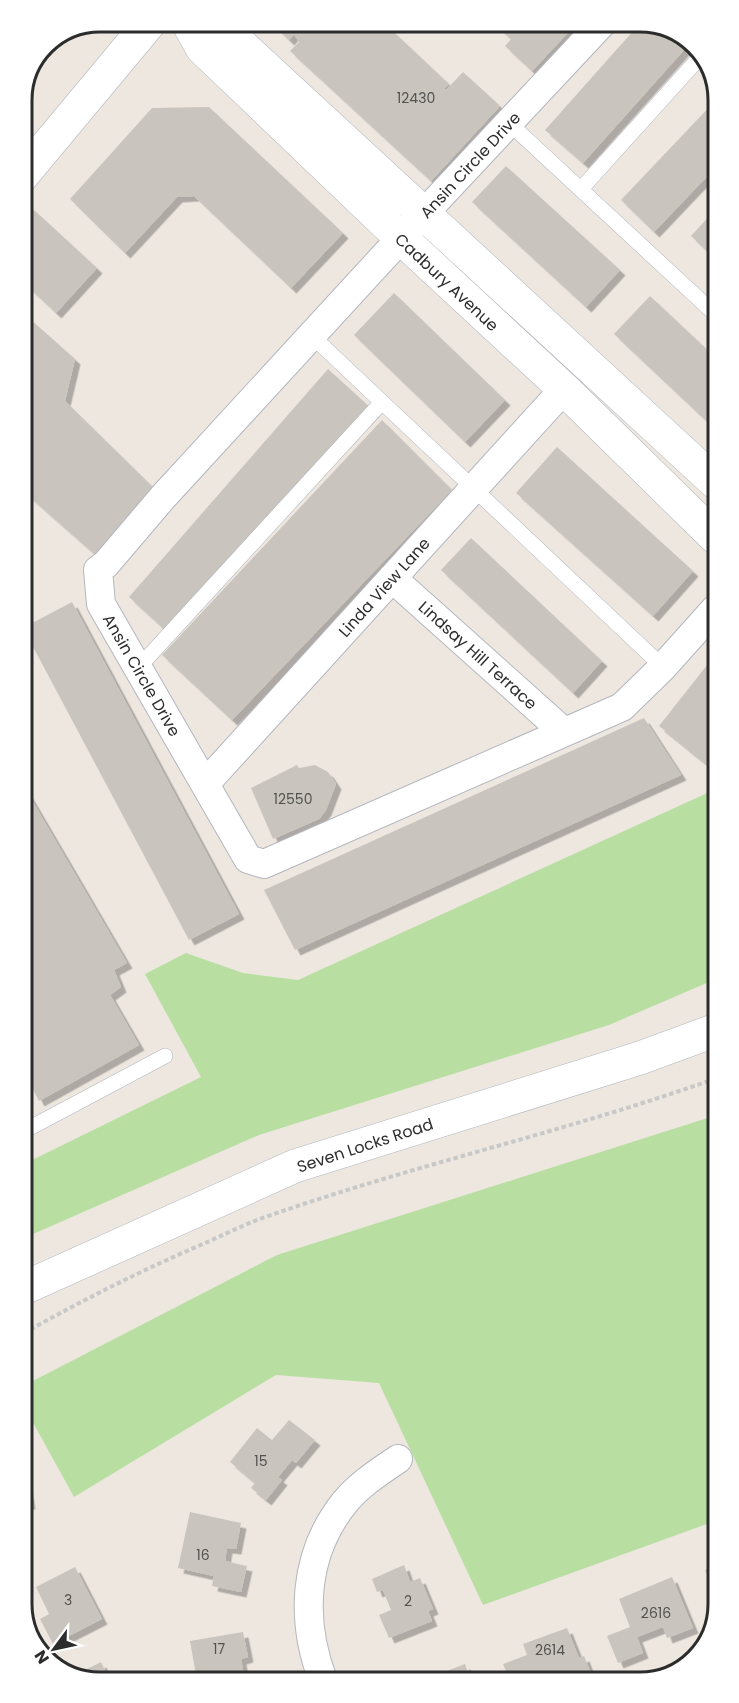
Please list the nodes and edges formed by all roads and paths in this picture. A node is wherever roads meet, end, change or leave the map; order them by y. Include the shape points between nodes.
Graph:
1 (138, 31) edge
2 (193, 31) edge
3 (226, 31) edge
4 (594, 32) edge
5 (696, 62) edge
6 (509, 123) junction
7 (32, 163) edge
8 (581, 189) junction
9 (424, 214) junction
10 (401, 238) junction
11 (708, 307) edge
12 (312, 336) junction
13 (564, 389) junction
14 (382, 402) junction
15 (708, 476) edge
16 (473, 489) junction
17 (708, 530) edge
18 (392, 579) junction
19 (708, 617) edge
20 (138, 668) junction
21 (663, 668) junction
22 (564, 732) junction
23 (205, 784) junction
24 (708, 1033) edge
25 (165, 1056) dead end
26 (708, 1081) edge
27 (31, 1127) edge
28 (31, 1285) edge
29 (31, 1328) edge
30 (398, 1460) dead end
31 (320, 1671) edge

1 - 7 street
2 - 10 street, Cadbury Avenue via 202,48
3 - 9 street
4 - 6 street, Ansin Circle Drive
5 - 8 lane
6 - 8 lane
6 - 9 street, Ansin Circle Drive
8 - 11 lane
9 - 10 street, Ansin Circle Drive
9 - 15 street
10 - 12 street, Ansin Circle Drive
10 - 13 street, Cadbury Avenue
12 - 14 lane
12 - 20 street, Ansin Circle Drive via 98,570 101,604
13 - 16 street, Linda View Lane
13 - 17 street, Cadbury Avenue
14 - 16 lane
14 - 20 lane
16 - 18 street, Linda View Lane
16 - 21 lane
18 - 22 street, Lindsay Hill Terrace
18 - 23 street, Linda View Lane
19 - 21 street, Ansin Circle Drive
20 - 23 street, Ansin Circle Drive
21 - 22 street, Ansin Circle Drive via 622,707
22 - 23 street, Ansin Circle Drive via 264,864 248,859
24 - 28 street, Seven Locks Road via 295,1166
25 - 27 lane
26 - 29 path via 255,1221 174,1256
30 - 31 street via 369,1479 345,1502 328,1527 317,1554 308,1587 309,1624

